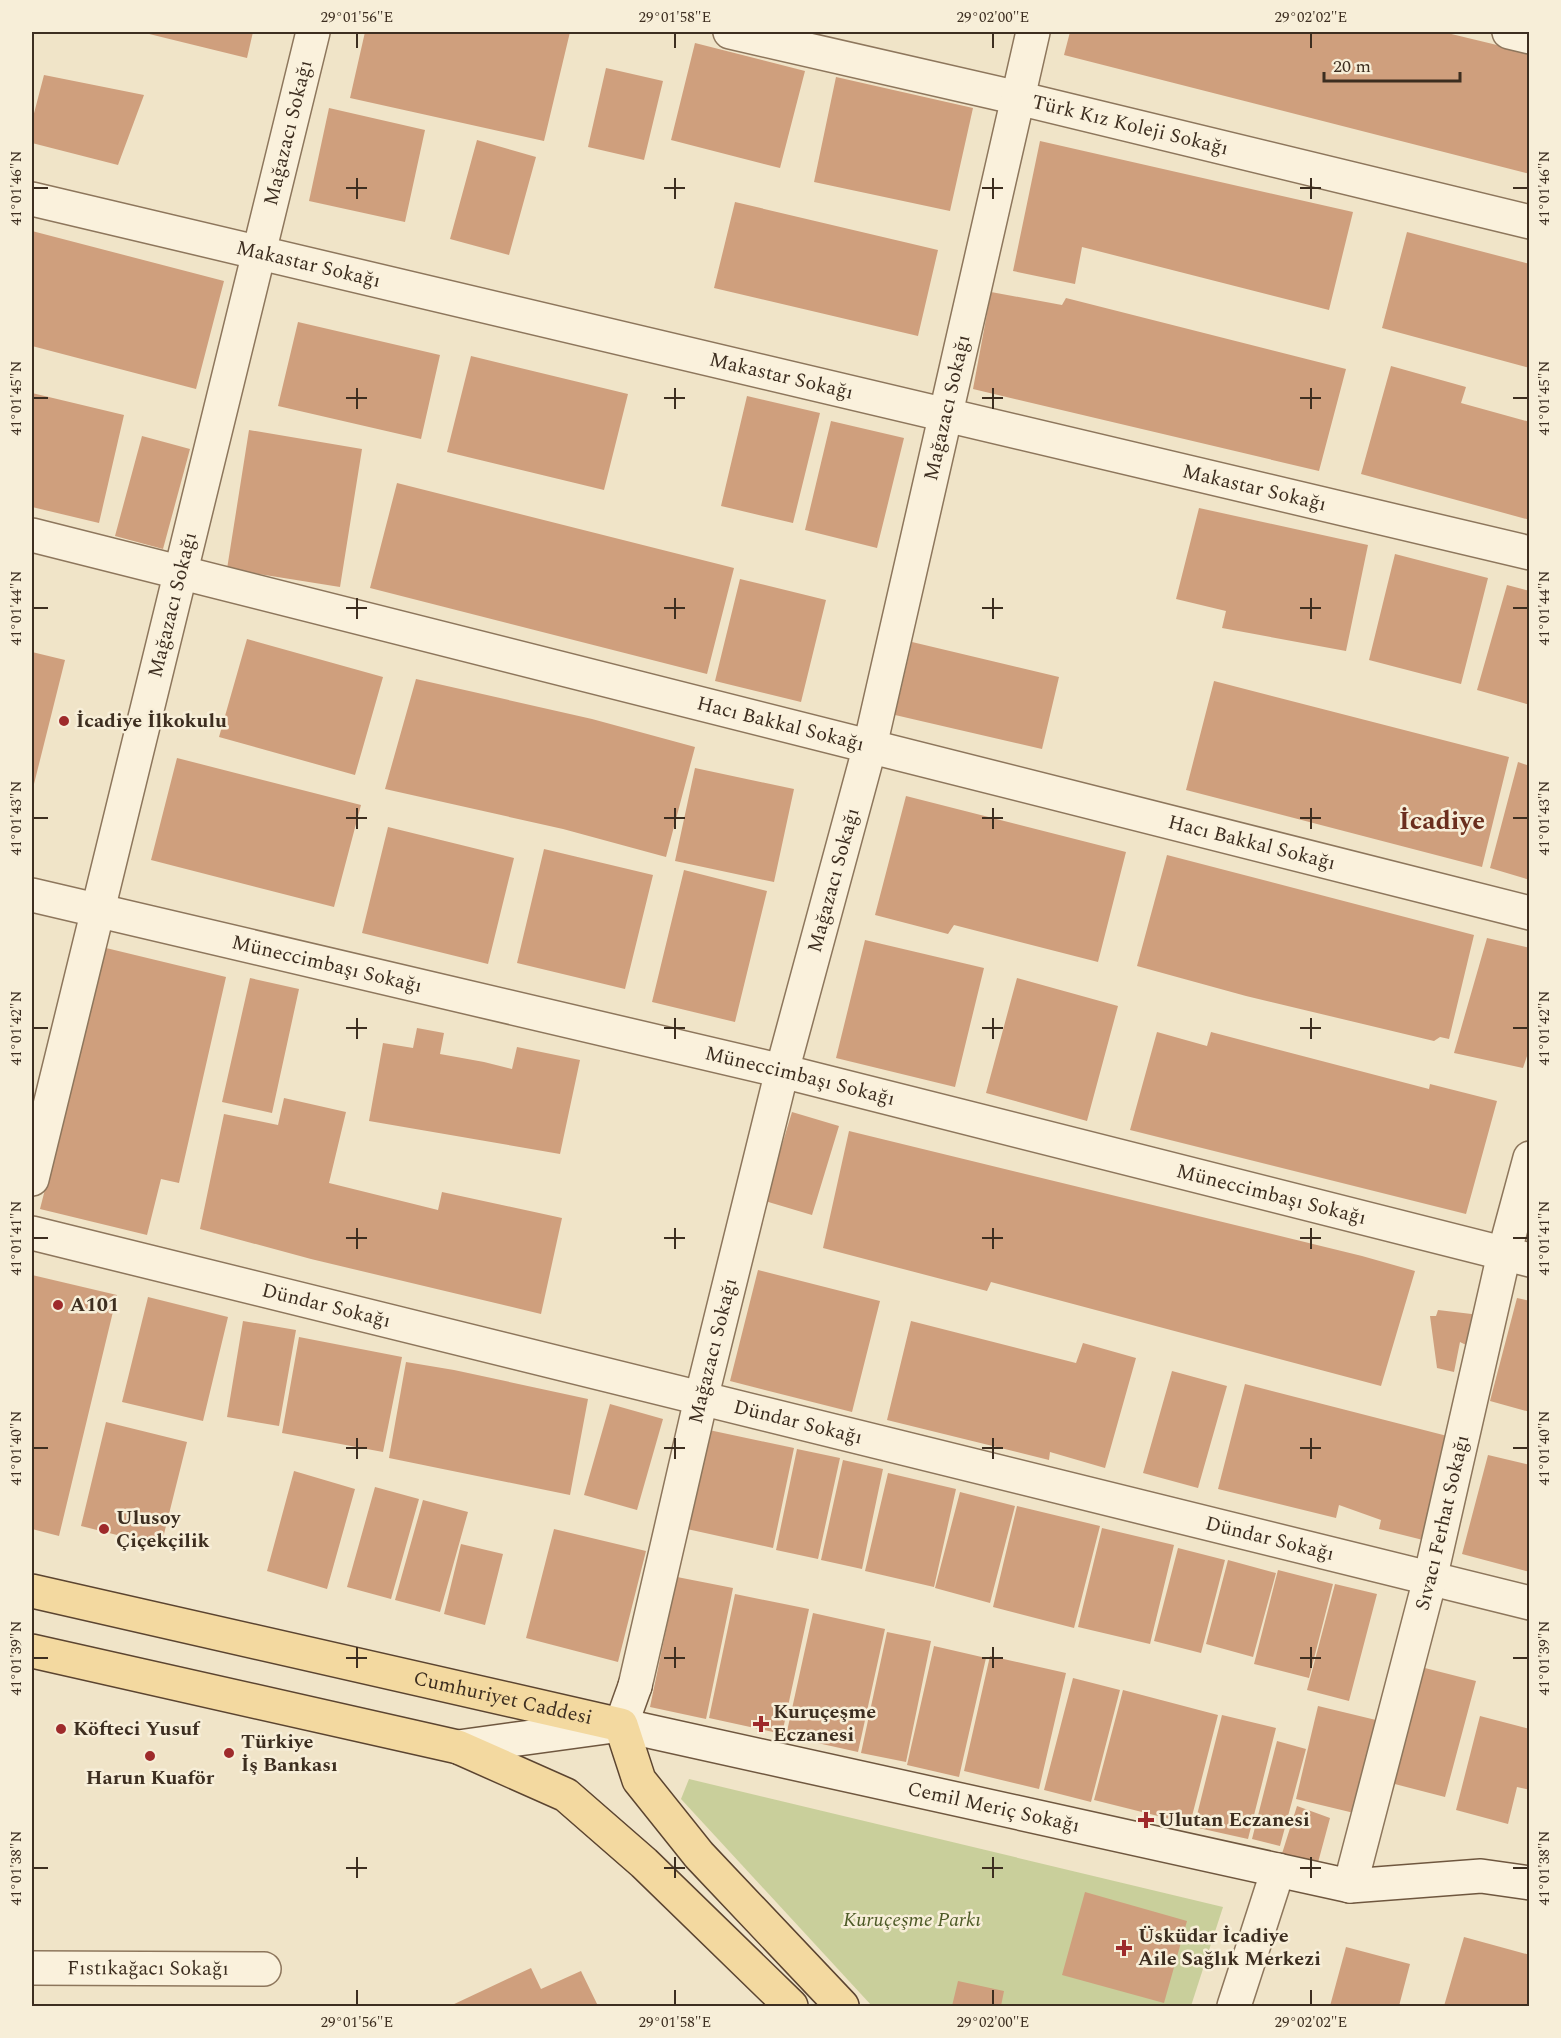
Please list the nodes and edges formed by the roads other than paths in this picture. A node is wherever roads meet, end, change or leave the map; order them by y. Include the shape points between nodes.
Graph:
1 (313, 32) edge
2 (730, 32) edge
3 (1033, 32) edge
4 (1509, 32) edge
5 (1530, 37) edge
6 (1018, 98) junction
7 (32, 199) edge
8 (1530, 222) edge
9 (259, 253) junction
10 (946, 415) junction
11 (32, 535) edge
12 (1530, 553) edge
13 (180, 573) junction
14 (870, 746) junction
15 (32, 895) edge
16 (97, 911) junction
17 (1530, 913) edge
18 (782, 1071) junction
19 (1530, 1158) edge
20 (32, 1179) edge
21 (32, 1233) edge
22 (1517, 1257) edge
23 (701, 1400) junction
24 (1430, 1579) junction
25 (32, 1591) edge
26 (1530, 1603) edge
27 (32, 1651) edge
28 (621, 1725) junction
29 (458, 1747) junction
30 (1278, 1870) junction
31 (1530, 1883) edge
32 (1350, 1886) junction
33 (32, 1968) edge
34 (264, 1969) dead end
35 (791, 2007) edge
36 (842, 2007) edge
37 (1234, 2007) edge

1 - 9 street, Mağazacı Sokağı
2 - 6 street, Türk Kız Koleji Sokağı
3 - 6 street, Mağazacı Sokağı
4 - 5 street
6 - 8 street, Türk Kız Koleji Sokağı
6 - 10 street, Mağazacı Sokağı
7 - 9 street, Makastar Sokağı
9 - 10 street, Makastar Sokağı
9 - 13 street, Mağazacı Sokağı
10 - 12 street, Makastar Sokağı
10 - 14 street, Mağazacı Sokağı
11 - 13 street, Hacı Bakkal Sokağı
13 - 14 street, Hacı Bakkal Sokağı
13 - 16 street, Mağazacı Sokağı
14 - 17 street, Hacı Bakkal Sokağı
14 - 18 street, Mağazacı Sokağı
15 - 16 street, Müneccimbaşı Sokağı
16 - 18 street, Müneccimbaşı Sokağı
16 - 20 street, Mağazacı Sokağı
18 - 22 street, Müneccimbaşı Sokağı
18 - 23 street, Mağazacı Sokağı
19 - 22 street, Sıvacı Ferhat Sokağı
21 - 23 street, Dündar Sokağı
22 - 24 street, Sıvacı Ferhat Sokağı
23 - 24 street, Dündar Sokağı
23 - 28 street, Mağazacı Sokağı via 635,1686
24 - 26 street, Dündar Sokağı
24 - 32 street, Sıvacı Ferhat Sokağı
25 - 28 main road, Cumhuriyet Caddesi
27 - 29 main road
28 - 29 street, Cemil Meriç Sokağı
28 - 30 street, Cemil Meriç Sokağı
28 - 36 main road via 639,1780 699,1855
29 - 35 main road via 566,1795 644,1863
30 - 32 street, Cemil Meriç Sokağı
30 - 37 street
31 - 32 street, Cemil Meriç Sokağı via 1481,1876
33 - 34 street, Fıstıkağacı Sokağı

